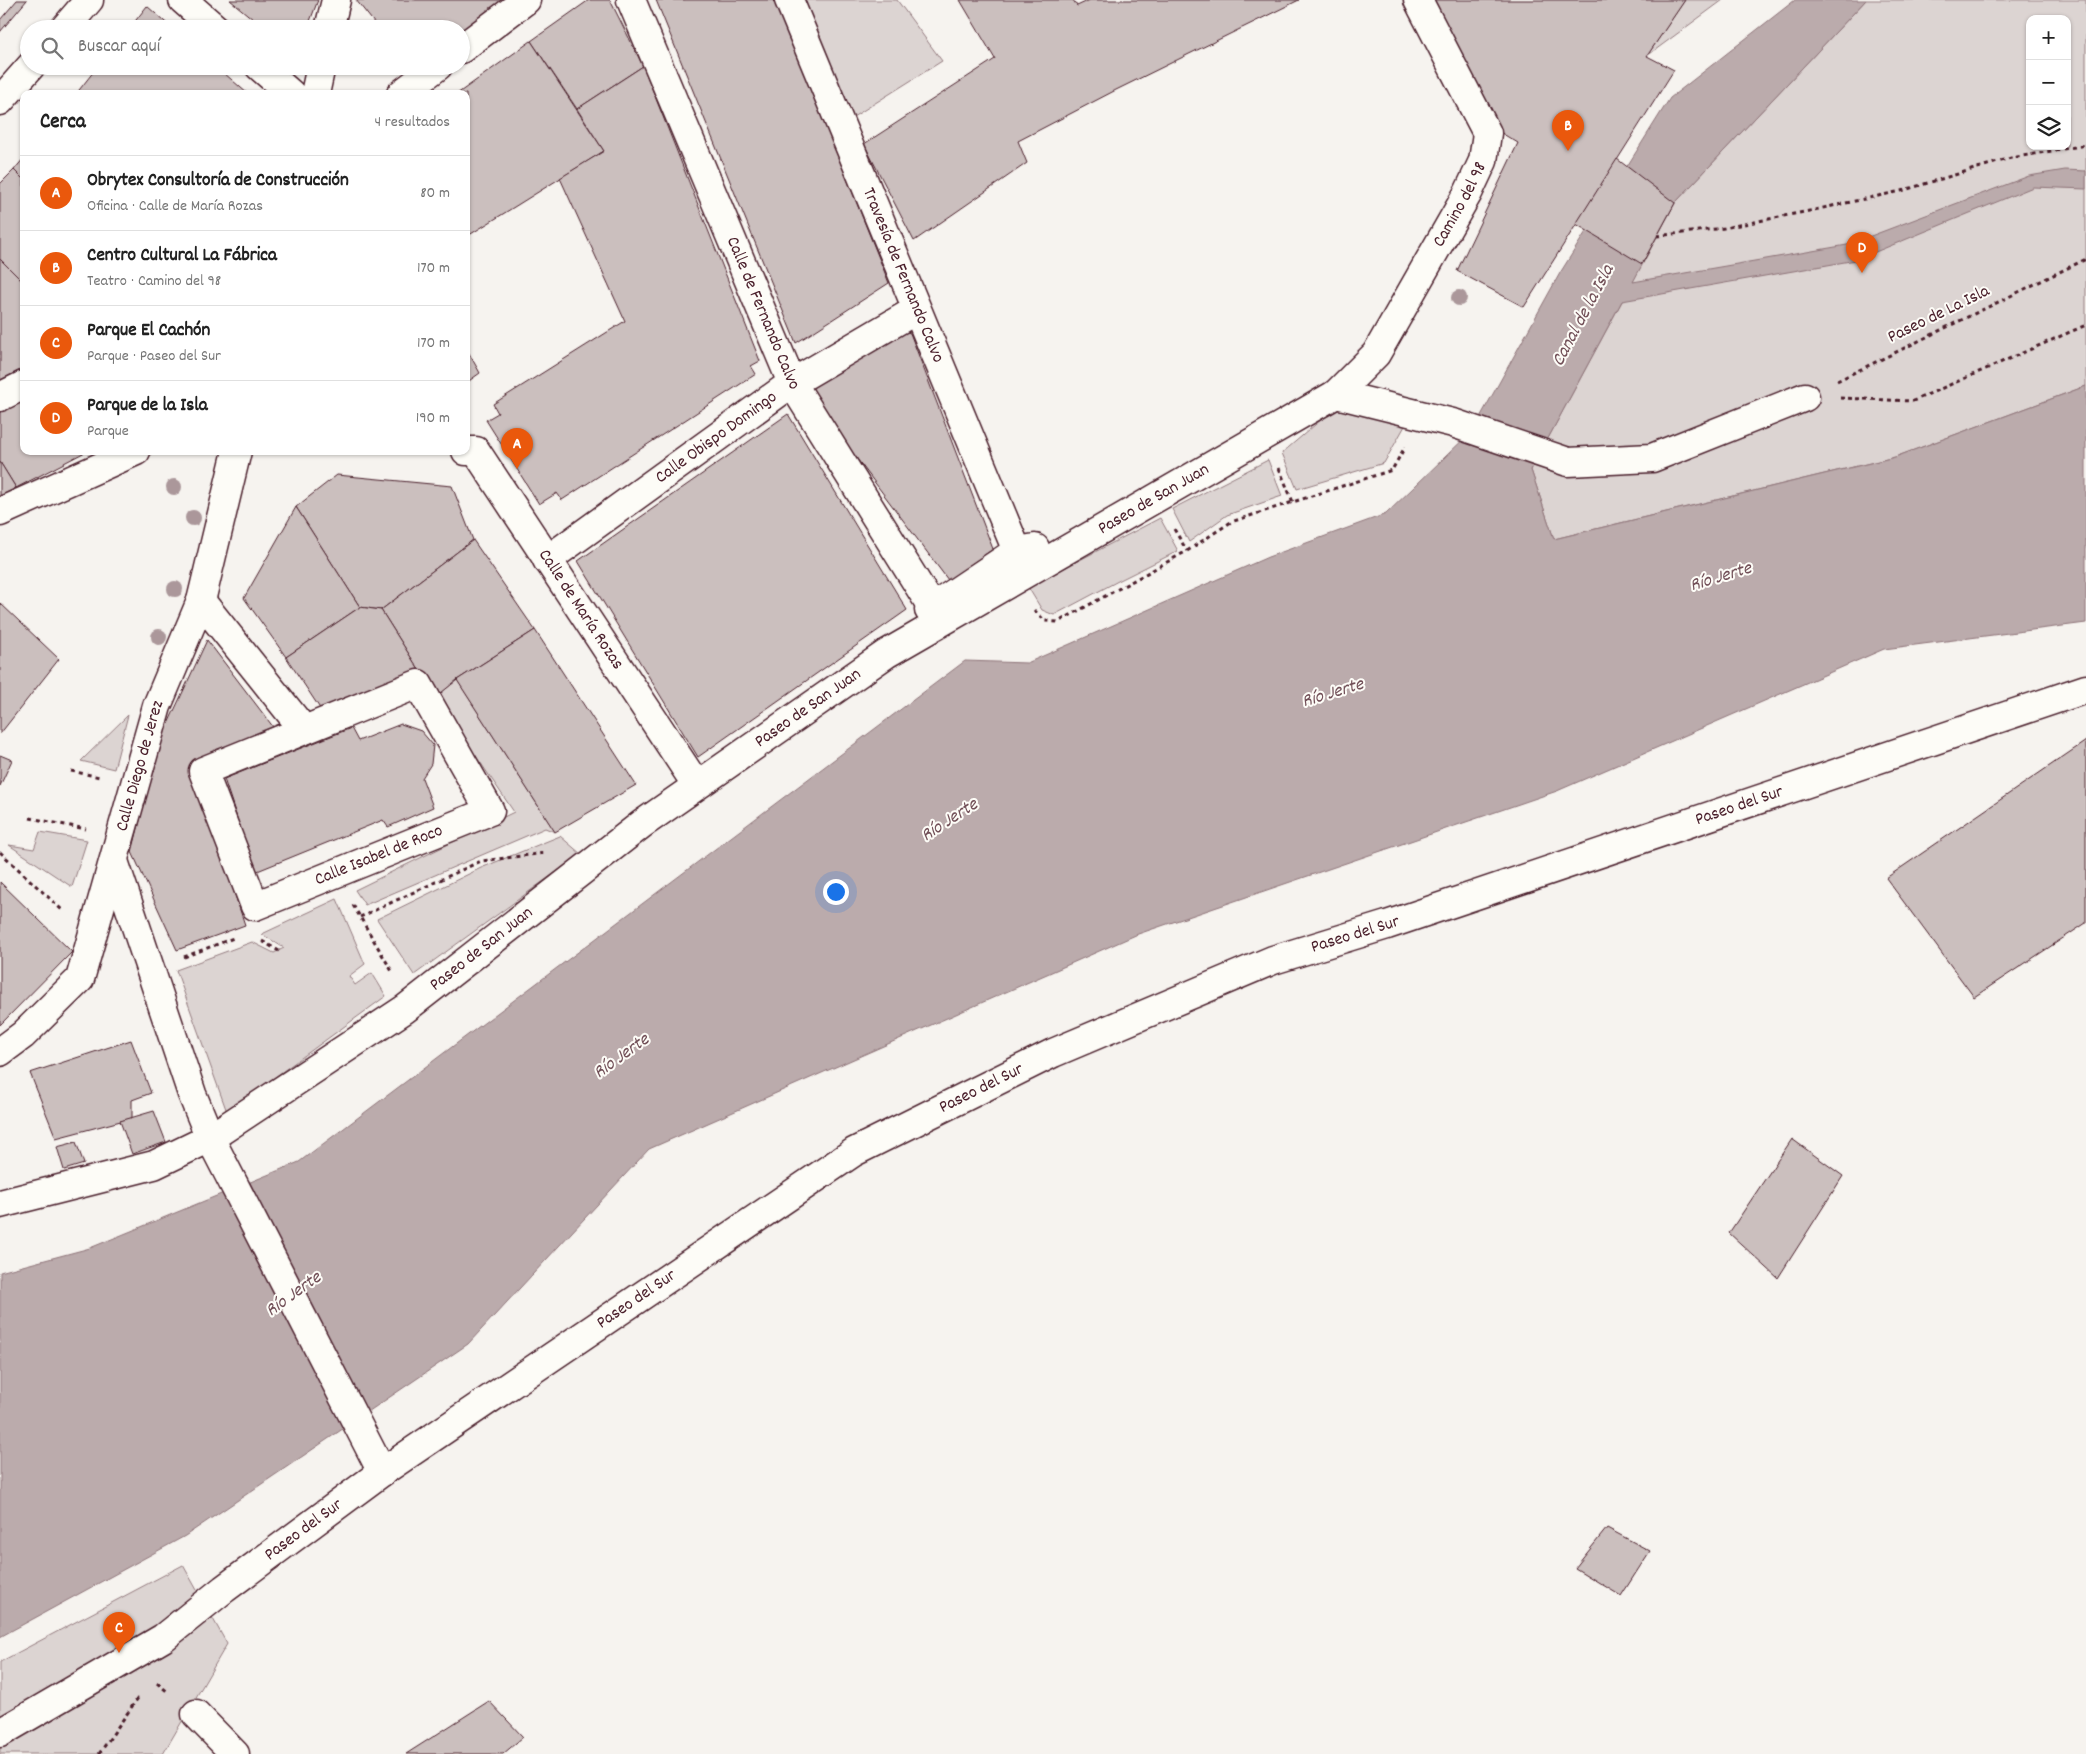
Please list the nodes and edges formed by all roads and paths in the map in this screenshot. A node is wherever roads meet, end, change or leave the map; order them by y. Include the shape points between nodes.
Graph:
1 (89, 0) edge
2 (183, 0) edge
3 (336, 0) edge
4 (526, 0) edge
5 (631, 0) edge
6 (788, 0) edge
7 (1418, 0) edge
8 (72, 20) edge
9 (206, 20) edge
10 (331, 20) edge
11 (470, 42) edge
12 (23, 75) edge
13 (269, 75) edge
14 (319, 75) edge
15 (426, 75) edge
16 (286, 90) edge
17 (316, 90) edge
18 (406, 90) edge
19 (0, 100) edge
20 (2086, 145) edge
21 (1657, 236) dead end
22 (2086, 259) edge
23 (916, 310) junction
24 (2086, 325) edge
25 (792, 383) junction
26 (20, 387) edge
27 (1336, 394) junction
28 (0, 397) edge
29 (1805, 397) junction
30 (1423, 415) junction
31 (470, 451) edge
32 (127, 455) edge
33 (236, 455) edge
34 (0, 512) edge
35 (1086, 538) junction
36 (1017, 551) junction
37 (547, 560) junction
38 (1015, 580) junction
39 (201, 601) junction
40 (932, 608) junction
41 (2086, 689) edge
42 (304, 730) junction
43 (690, 776) junction
44 (30, 818) dead end
45 (589, 847) joint
46 (117, 848) junction
47 (0, 852) edge
48 (340, 872) junction
49 (255, 906) junction
50 (360, 916) junction
51 (91, 938) junction
52 (150, 969) junction
53 (413, 1002) junction
54 (0, 1052) edge
55 (210, 1138) junction
56 (0, 1204) edge
57 (382, 1472) junction
58 (196, 1714) dead end
59 (0, 1733) edge
60 (235, 1754) edge

1 - 8 street
2 - 9 street
3 - 10 street
4 - 11 street
5 - 25 street, Calle de Fernando Calvo
6 - 23 street, Travesía de Fernando Calvo
7 - 27 street, Camino del 98 via 1486,133 1483,161 1376,354
12 - 19 street
13 - 16 street
14 - 17 street
15 - 18 street
20 - 21 path via 2011,158 1901,191 1814,210 1724,228
22 - 29 path, Paseo de La Isla
23 - 25 street, Calle Obispo Domingo
23 - 36 street, Travesía de Fernando Calvo
24 - 29 path via 1913,401
25 - 37 street, Calle Obispo Domingo
25 - 40 street, Calle de Fernando Calvo
26 - 28 street
27 - 30 street
27 - 35 street, Paseo de San Juan
29 - 30 street via 1652,458 1568,462
30 - 38 path via 1392,470 1231,522 1187,552 1058,622 1045,621 1033,610
31 - 37 street, Calle de María Rozas via 476,451
32 - 34 street
33 - 39 street, Calle Diego de Jerez
35 - 36 street
35 - 38 street, Paseo de San Juan
36 - 40 street
37 - 43 street, Calle de María Rozas
38 - 53 street, Paseo de San Juan via 886,654 642,824
39 - 42 street
39 - 46 street, Calle Diego de Jerez via 157,706
40 - 43 street
41 - 57 street, Paseo del Sur via 1397,922 1273,960 1053,1053 854,1152
42 - 48 street, Calle Isabel de Roco via 418,684 490,811
42 - 49 street, Calle Isabel de Roco via 203,771
43 - 45 street
44 - 46 path
45 - 50 path via 481,861
46 - 51 street, Calle Diego de Jerez
46 - 52 street
47 - 51 path
48 - 49 street, Calle Isabel de Roco
48 - 50 path
49 - 52 path via 254,931
50 - 53 path via 387,965
51 - 54 street, Calle Diego de Jerez via 80,979 23,1035
52 - 55 street
53 - 55 street, Paseo de San Juan
55 - 56 street, Paseo de San Juan via 154,1165
55 - 57 street
57 - 59 street, Paseo del Sur via 224,1588 163,1638
58 - 60 street

